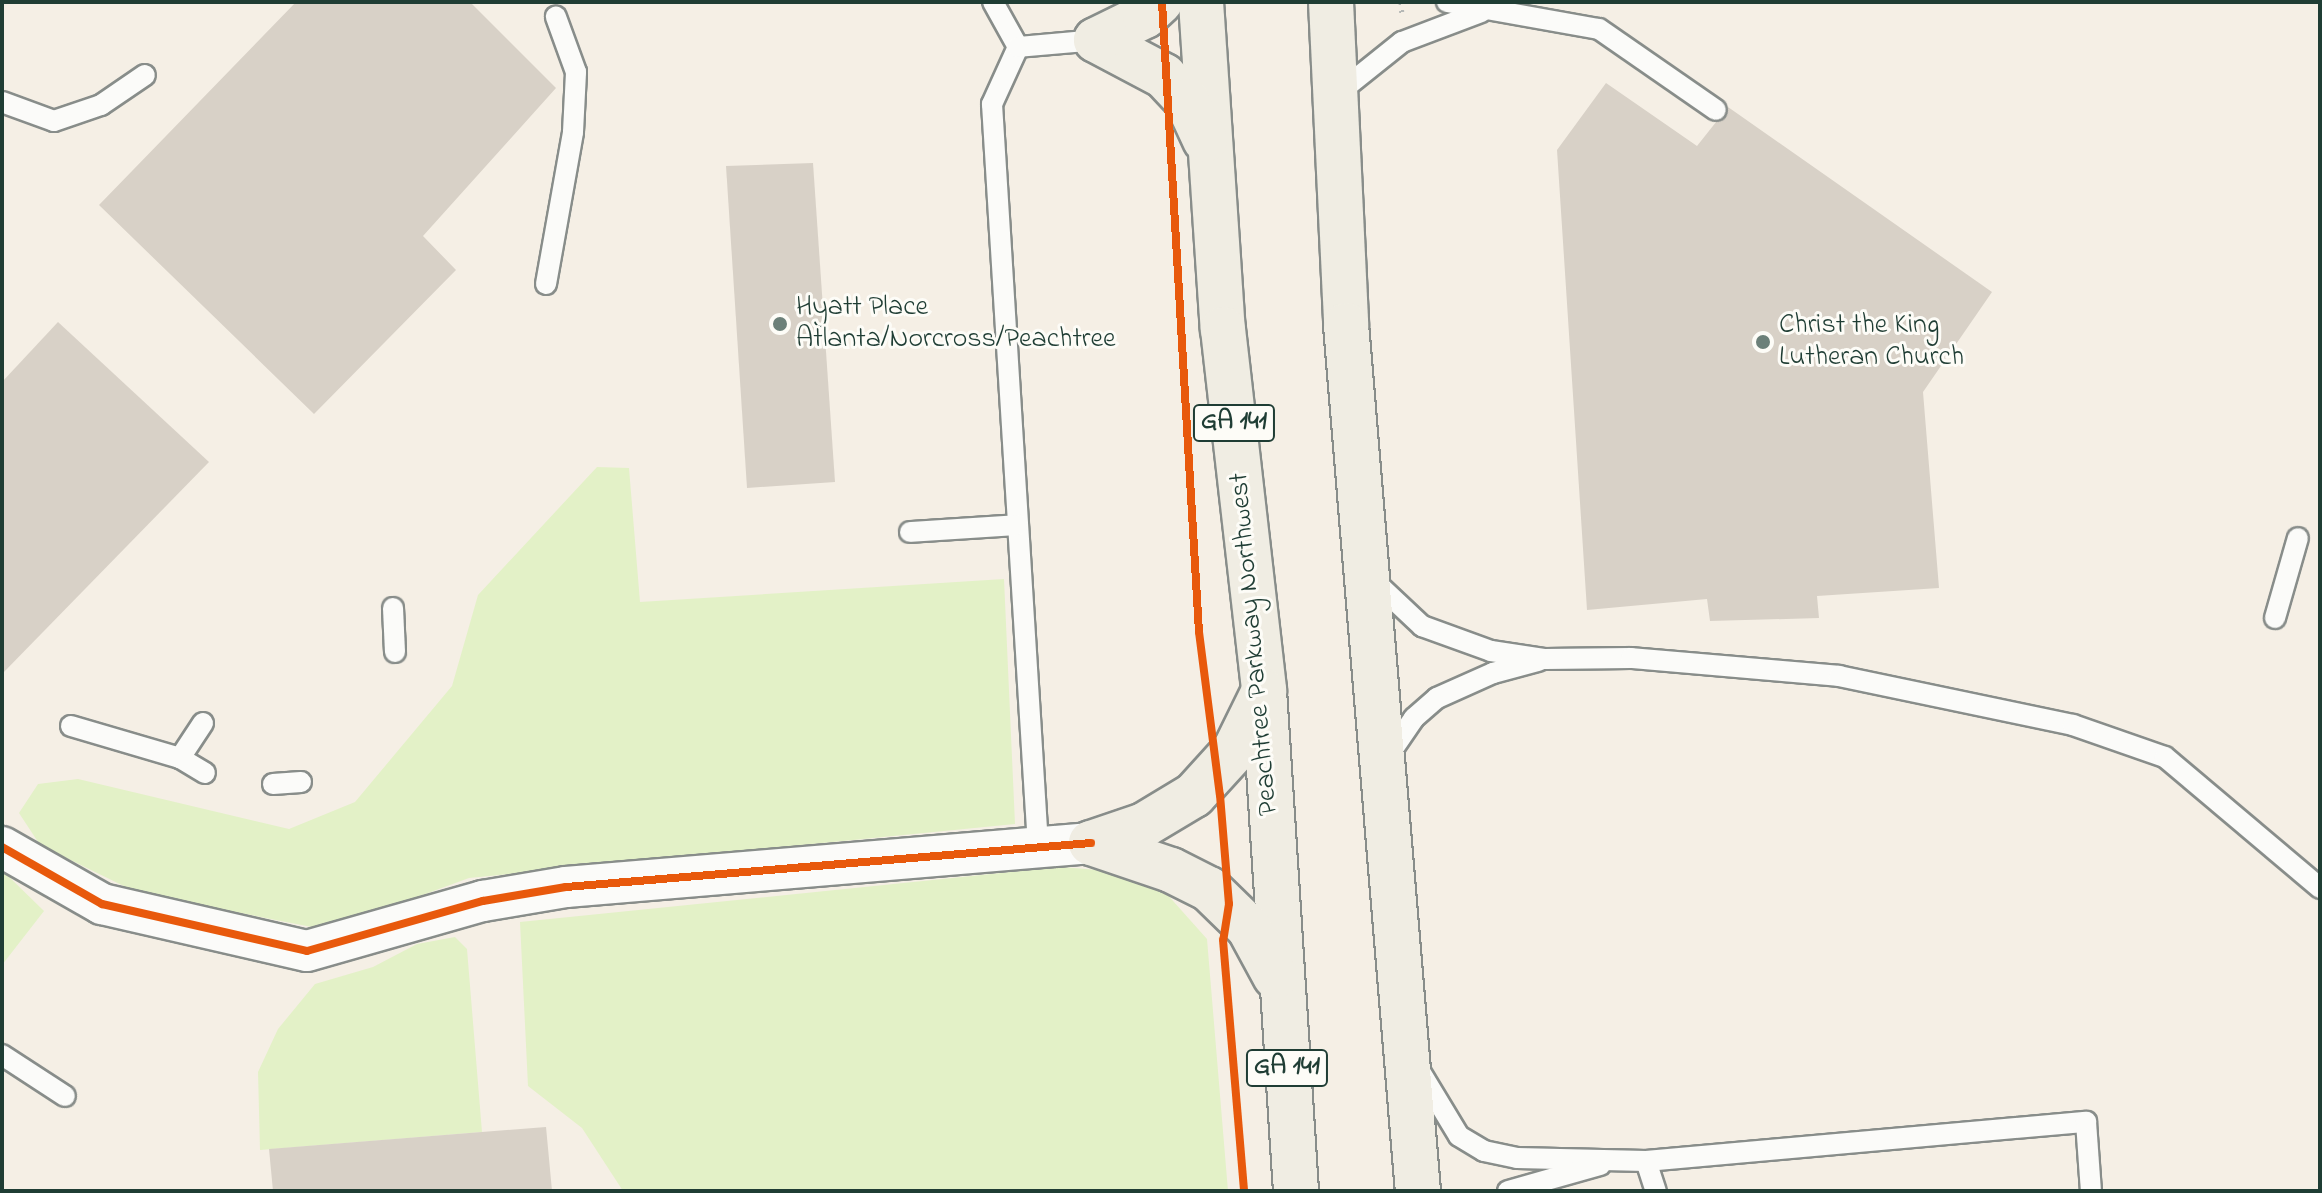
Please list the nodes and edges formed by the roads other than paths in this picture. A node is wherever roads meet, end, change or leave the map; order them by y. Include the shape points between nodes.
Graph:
1 (993, 2) edge
2 (1160, 2) edge
3 (1201, 2) edge
4 (1331, 2) edge
5 (1447, 2) edge
6 (1485, 11) junction
7 (556, 17) dead end
8 (1096, 40) junction
9 (1018, 47) junction
10 (145, 75) dead end
11 (1334, 98) junction
12 (2, 102) edge
13 (1716, 110) dead end
14 (1208, 154) junction
15 (546, 284) dead end
16 (1018, 525) junction
17 (910, 532) dead end
18 (2298, 538) dead end
19 (1364, 570) junction
20 (393, 608) dead end
21 (2275, 618) dead end
22 (395, 652) dead end
23 (1545, 659) junction
24 (1264, 691) junction
25 (203, 723) dead end
26 (71, 726) dead end
27 (180, 758) junction
28 (1381, 769) junction
29 (205, 773) dead end
30 (301, 782) dead end
31 (273, 784) dead end
32 (1091, 843) junction
33 (1038, 845) junction
34 (2, 847) edge
35 (2320, 888) edge
36 (1282, 996) junction
37 (1406, 1050) junction
38 (2, 1055) edge
39 (65, 1096) dead end
40 (1292, 1141) junction
41 (1621, 1160) junction
42 (1646, 1161) junction
43 (1296, 1191) edge
44 (1306, 1191) edge
45 (1418, 1191) edge
46 (1508, 1191) edge
47 (1656, 1191) edge
48 (2091, 1191) edge

1 - 9 lane
2 - 8 highway via 1145,16
3 - 14 highway, Peachtree Parkway Northwest / GA 141
4 - 11 highway
5 - 6 lane
6 - 11 lane via 1402,42
6 - 13 lane via 1599,29
7 - 15 lane via 576,72 573,132
8 - 9 lane
8 - 14 highway via 1164,76 1202,126
9 - 16 lane via 992,104
10 - 12 lane via 101,105 54,121
11 - 19 highway
14 - 24 highway, Peachtree Parkway Northwest / GA 141
16 - 17 lane
16 - 33 lane
18 - 21 lane
19 - 23 lane via 1404,612 1441,637
19 - 28 highway
20 - 22 lane
23 - 28 lane via 1493,673 1437,698 1398,737
23 - 35 lane via 1631,658 1839,676 2073,725 2165,757
24 - 32 highway via 1235,750 1194,795 1144,825
24 - 36 highway, Peachtree Parkway Northwest / GA 141
25 - 27 lane
26 - 27 lane
27 - 29 lane
28 - 37 highway
30 - 31 lane
32 - 33 street
32 - 36 highway via 1192,879 1229,904 1267,955
33 - 34 street via 566,887 483,901 307,951 102,904
36 - 40 highway, Peachtree Parkway Northwest / GA 141
37 - 41 lane via 1459,1136 1484,1151 1517,1158
37 - 45 highway
38 - 39 lane
40 - 43 highway, Peachtree Parkway Northwest / GA 141
40 - 44 highway
41 - 42 lane
41 - 46 lane
42 - 47 lane
42 - 48 lane via 2086,1122

